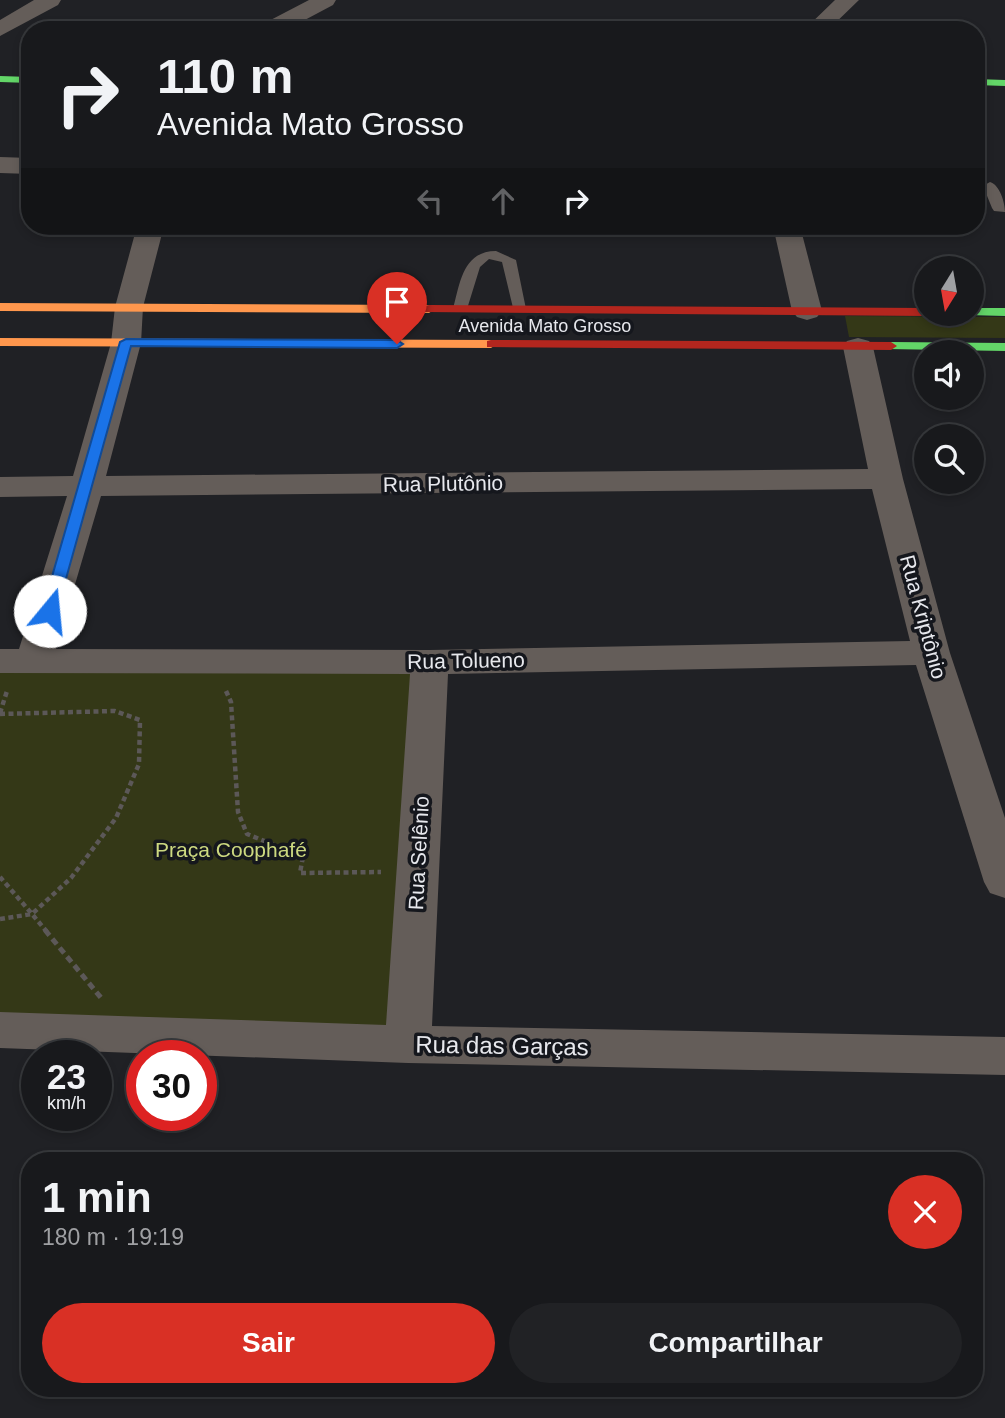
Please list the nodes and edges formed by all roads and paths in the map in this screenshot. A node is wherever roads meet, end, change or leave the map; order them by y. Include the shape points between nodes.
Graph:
1 (50, 0) edge
2 (325, 0) edge
3 (848, 0) edge
4 (286, 21) edge
5 (825, 21) edge
6 (0, 29) edge
7 (0, 79) edge
8 (21, 80) edge
9 (985, 82) edge
10 (1005, 83) edge
11 (0, 166) edge
12 (21, 166) edge
13 (990, 186) dead end
14 (1005, 208) edge
15 (148, 235) edge
16 (788, 235) edge
17 (0, 307) edge
18 (129, 307) junction
19 (460, 309) junction
20 (519, 309) junction
21 (807, 311) junction
22 (894, 311) junction
23 (914, 312) edge
24 (984, 312) edge
25 (1005, 312) edge
26 (0, 342) edge
27 (126, 342) junction
28 (1005, 346) edge
29 (858, 347) junction
30 (886, 479) junction
31 (0, 487) edge
32 (87, 487) junction
33 (931, 653) junction
34 (17, 661) edge
35 (213, 662) junction
36 (430, 662) junction
37 (0, 714) edge
38 (418, 871) junction
39 (0, 877) edge
40 (1005, 882) edge
41 (32, 914) junction
42 (0, 919) edge
43 (0, 1030) edge
44 (131, 1035) junction
45 (408, 1044) junction
46 (1005, 1056) edge

1 - 6 street
2 - 4 street
3 - 5 street
7 - 8 main road
9 - 10 main road
11 - 12 street
13 - 14 lane via 999,208
15 - 18 street
16 - 21 street
17 - 18 main road, Avenida Mato Grosso
18 - 19 main road, Avenida Mato Grosso
18 - 27 street
19 - 20 main road, Avenida Mato Grosso
19 - 20 lane via 474,262 490,254 509,260
20 - 21 main road, Avenida Mato Grosso
21 - 22 main road, Avenida Mato Grosso
22 - 23 main road, Avenida Mato Grosso
22 - 29 main road via 859,322
24 - 25 main road
26 - 27 main road, Avenida Mato Grosso
27 - 29 main road, Avenida Mato Grosso
27 - 32 street
28 - 29 main road, Avenida Mato Grosso
29 - 30 street, Rua Kriptônio
30 - 32 street, Rua Plutônio
30 - 33 street, Rua Kriptônio
31 - 32 street, Rua Plutônio
32 - 34 street
33 - 36 street, Rua Tolueno
33 - 40 street, Rua Kriptônio
34 - 35 street, Rua Tolueno
35 - 36 street, Rua Tolueno
35 - 38 path via 231,702 238,812 247,834 284,849 304,851 300,873
36 - 38 street, Rua Selênio
37 - 41 path via 115,711 140,720 139,764 116,818 71,878
38 - 45 street, Rua Selênio
39 - 41 path
41 - 42 path
41 - 44 path
43 - 44 street, Rua das Garças
44 - 45 street, Rua das Garças
45 - 46 street, Rua das Garças

